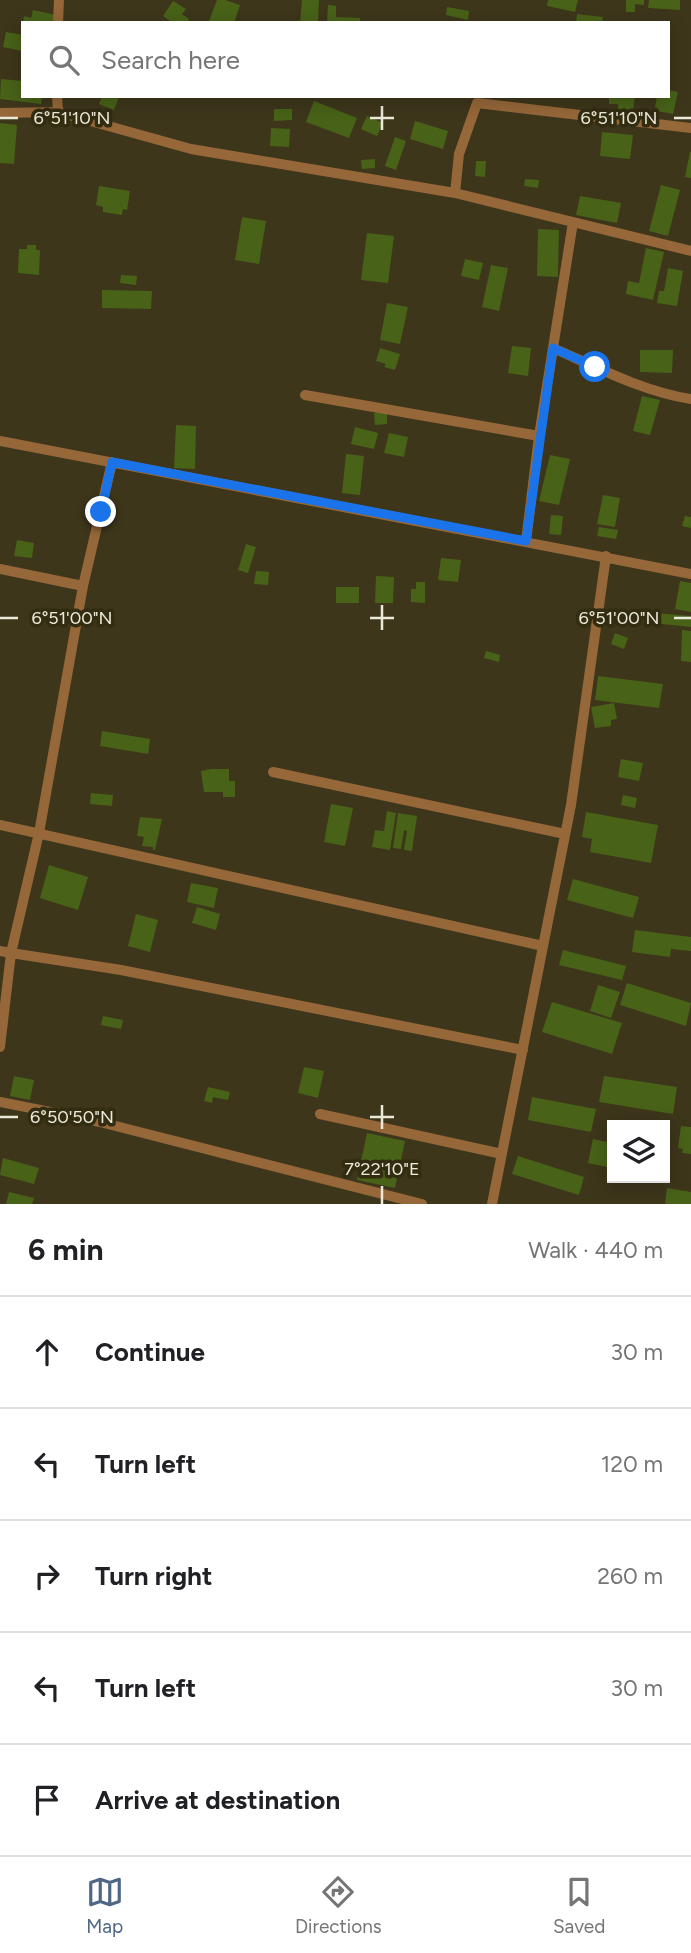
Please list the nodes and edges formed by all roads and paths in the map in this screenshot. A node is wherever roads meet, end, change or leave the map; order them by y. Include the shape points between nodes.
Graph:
1 (59, 0) edge
2 (58, 21) edge
3 (57, 98) edge
4 (58, 112) junction
5 (0, 113) edge
6 (691, 128) edge
7 (455, 193) junction
8 (573, 222) junction
9 (691, 251) edge
10 (553, 348) junction
11 (305, 395) dead end
12 (691, 399) edge
13 (539, 436) junction
14 (0, 441) edge
15 (112, 462) junction
16 (526, 541) junction
17 (606, 556) junction
18 (0, 569) edge
19 (691, 574) edge
20 (83, 586) junction
21 (273, 772) dead end
22 (0, 825) edge
23 (39, 833) junction
24 (565, 834) junction
25 (543, 946) junction
26 (6, 952) edge
27 (0, 1047) edge
28 (523, 1050) junction
29 (0, 1102) edge
30 (320, 1114) dead end
31 (502, 1154) junction
32 (422, 1204) edge
33 (492, 1204) edge

1 - 2 street
3 - 4 street
4 - 5 street
4 - 7 street via 191,149
6 - 7 street via 477,103 459,153
7 - 8 street
8 - 9 street
8 - 10 street
10 - 12 street
10 - 13 street
11 - 13 street
13 - 16 street
14 - 15 street
15 - 16 street
15 - 20 street
16 - 17 street
17 - 19 street
17 - 24 street
18 - 20 street
20 - 23 street
21 - 24 street
22 - 23 street
23 - 25 street
23 - 26 street
24 - 25 street
25 - 28 street
26 - 27 street
26 - 28 street via 121,970
28 - 31 street
29 - 32 street via 100,1122
30 - 31 street
31 - 33 street

